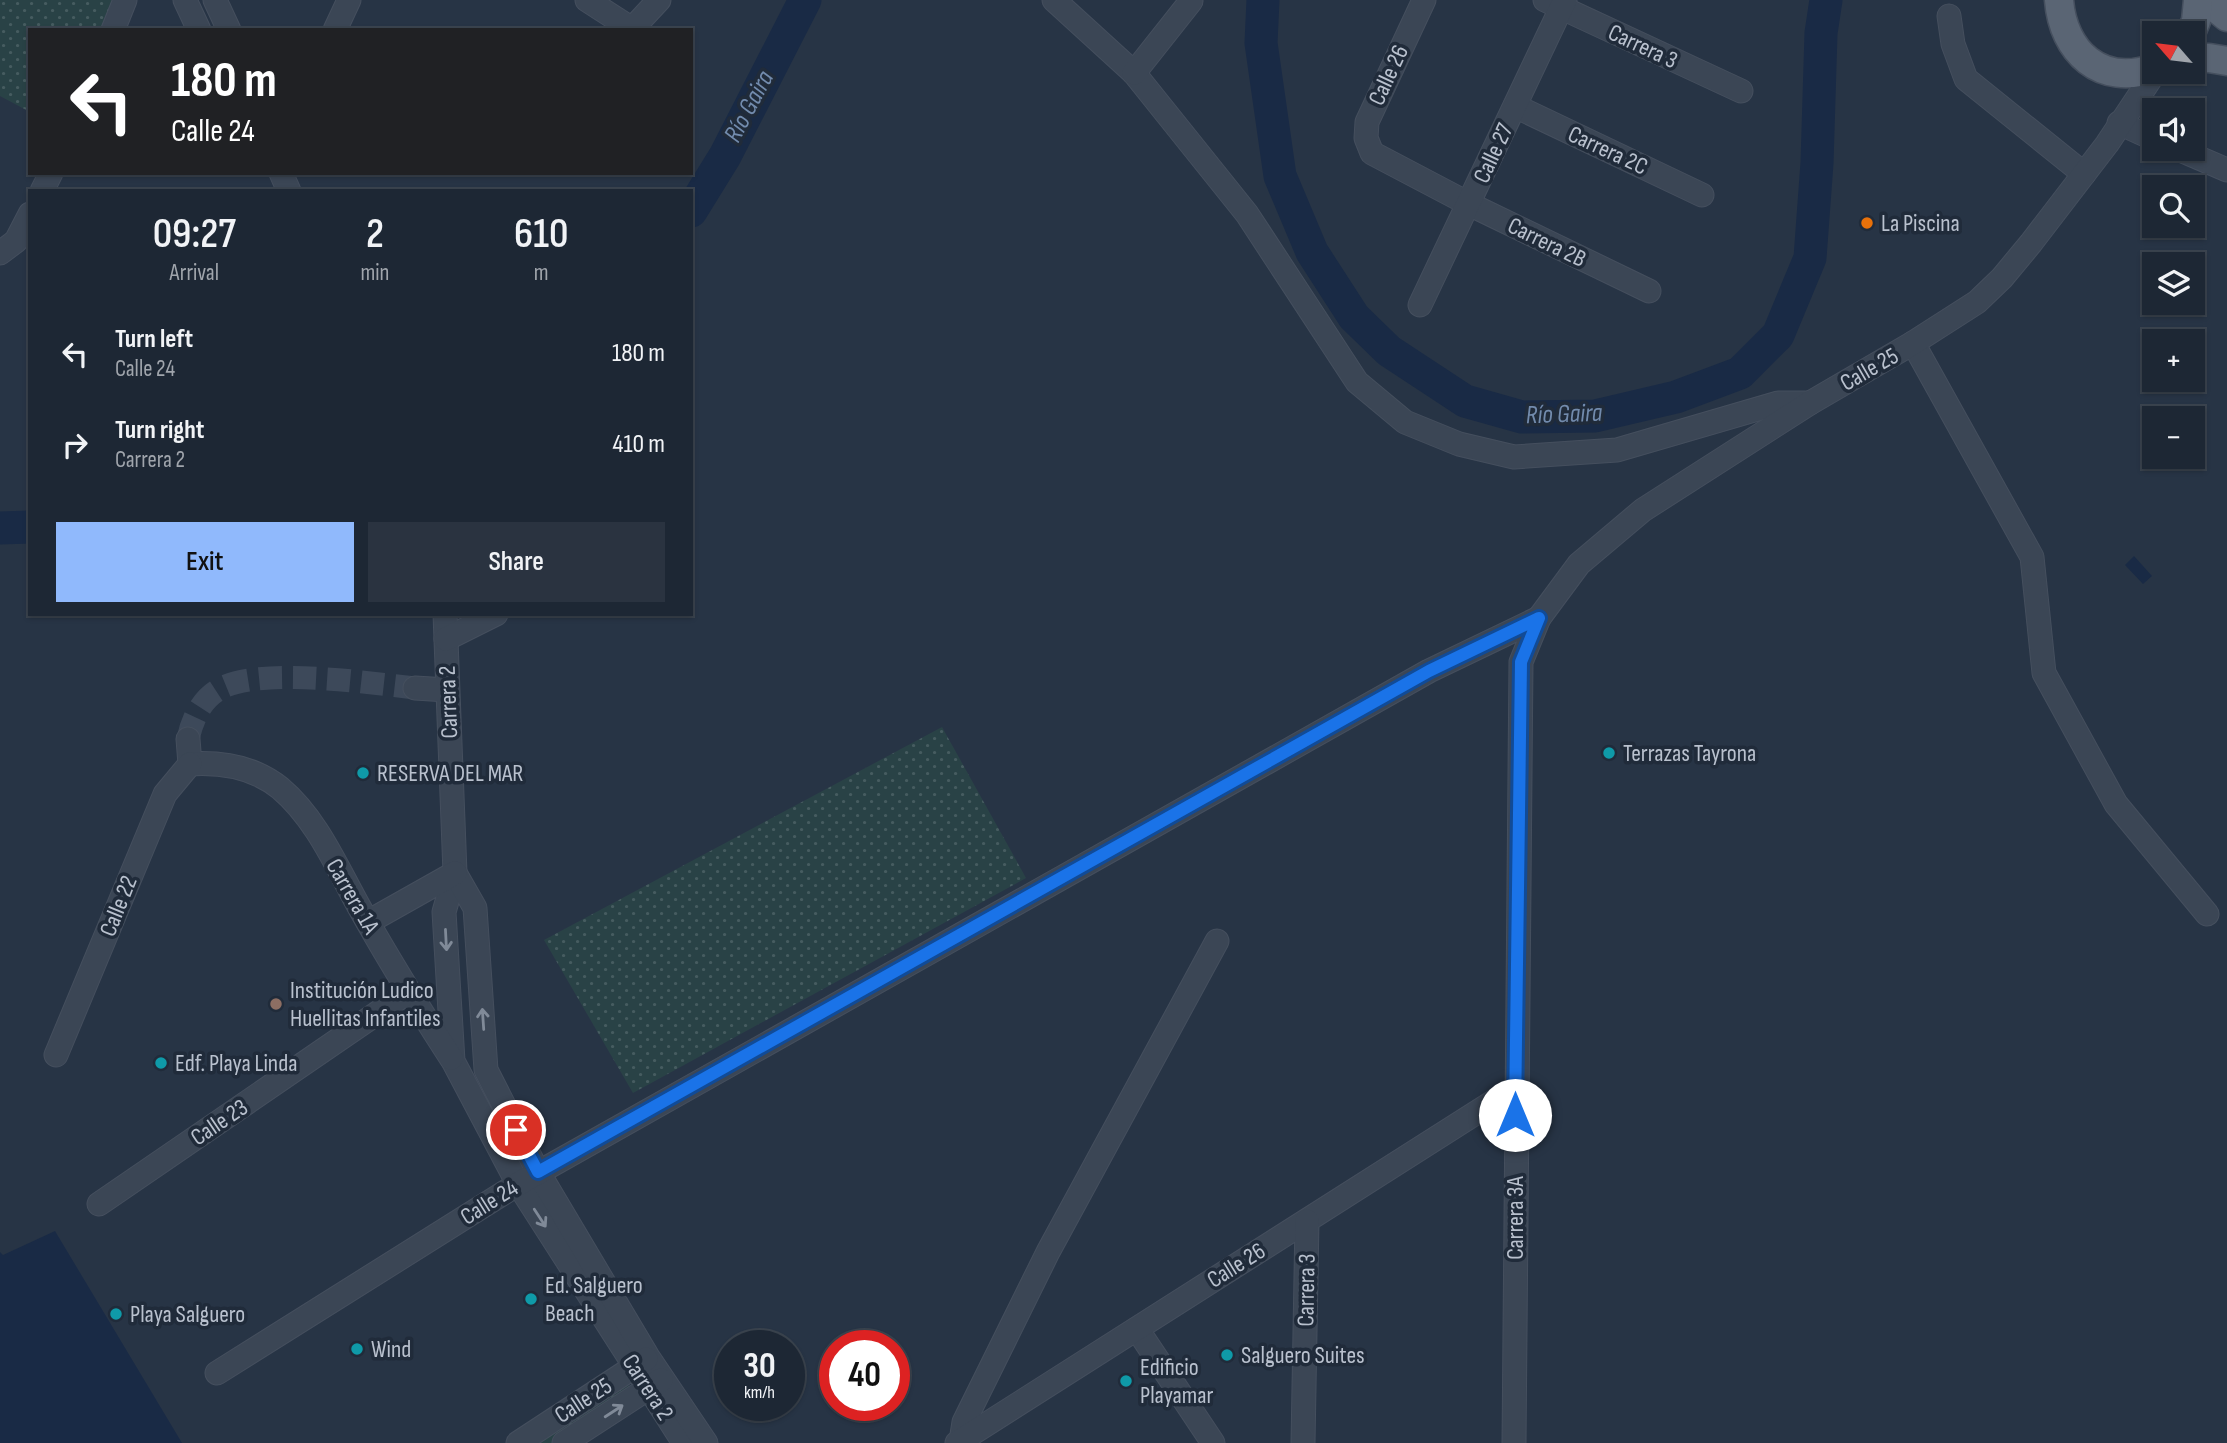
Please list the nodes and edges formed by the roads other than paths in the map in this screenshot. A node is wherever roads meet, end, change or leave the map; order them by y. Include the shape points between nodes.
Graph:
1 (125, 0) edge
2 (185, 0) edge
3 (215, 0) edge
4 (349, 0) edge
5 (587, 0) edge
6 (659, 0) edge
7 (1054, 0) edge
8 (1424, 0) edge
9 (2059, 0) edge
10 (2198, 0) edge
11 (2206, 0) edge
12 (1191, 1) edge
13 (1557, 3) edge
14 (1949, 16) dead end
15 (2227, 17) edge
16 (2196, 21) edge
17 (114, 28) edge
18 (198, 28) edge
19 (228, 28) edge
20 (336, 28) edge
21 (630, 28) edge
22 (633, 28) edge
23 (2205, 58) edge
24 (2227, 61) edge
25 (2142, 72) edge
26 (1134, 73) junction
27 (2118, 73) junction
28 (2145, 84) edge
29 (1741, 91) dead end
30 (1515, 106) junction
31 (2119, 124) junction
32 (2142, 134) edge
33 (1371, 153) joint
34 (2205, 161) edge
35 (2227, 170) edge
36 (2084, 174) junction
37 (1702, 195) dead end
38 (1468, 204) junction
39 (28, 218) edge
40 (0, 253) edge
41 (1649, 291) dead end
42 (1420, 305) dead end
43 (1913, 343) junction
44 (1810, 403) junction
45 (444, 616) edge
46 (492, 616) edge
47 (1539, 618) junction
48 (446, 639) junction
49 (415, 688) tunnel mouth
50 (447, 690) junction
51 (188, 739) tunnel mouth
52 (190, 764) junction
53 (455, 873) junction
54 (2207, 914) dead end
55 (368, 922) junction
56 (1217, 941) dead end
57 (408, 992) junction
58 (56, 1055) dead end
59 (453, 1061) junction
60 (486, 1070) junction
61 (1515, 1088) junction
62 (538, 1172) junction
63 (518, 1184) junction
64 (99, 1204) dead end
65 (1307, 1221) junction
66 (1137, 1329) junction
67 (642, 1362) junction
68 (217, 1373) dead end
69 (656, 1383) junction
70 (959, 1442) edge
71 (518, 1443) edge
72 (564, 1443) edge
73 (684, 1443) edge
74 (706, 1443) edge
75 (1213, 1443) edge
76 (1304, 1443) edge
77 (1514, 1443) edge

1 - 17 street
2 - 18 street
3 - 19 street
4 - 20 street
5 - 21 street
6 - 22 street
7 - 26 street
8 - 33 street, Calle 26 via 1367,122
9 - 27 main road via 2060,19 2081,55
10 - 16 main road
11 - 15 main road
12 - 26 street
13 - 29 street, Carrera 3
13 - 30 street, Calle 27
14 - 36 street via 1966,79
23 - 24 main road
25 - 27 main road
26 - 44 street via 1247,214 1357,382 1405,422 1459,444 1514,457 1617,450 1778,403
27 - 31 street via 2123,97
28 - 31 street, Calle 25
30 - 37 street, Carrera 2C
30 - 38 street, Calle 27
31 - 32 street
31 - 36 street, Calle 25
33 - 38 street, Carrera 2B
34 - 35 street
36 - 43 street, Calle 25 via 1978,302
38 - 41 street, Carrera 2B
38 - 42 street, Calle 27
39 - 40 street via 16,240
43 - 44 street, Calle 25
43 - 54 street via 2032,557 2044,673 2116,804
44 - 47 street, Calle 25 via 1643,510 1579,564
45 - 48 street, Carrera 2
46 - 48 street
47 - 61 street, Carrera 3A via 1521,662
47 - 62 street, Calle 24 via 1429,671
48 - 50 street, Carrera 2
49 - 50 street
50 - 53 street, Carrera 2
51 - 52 street
52 - 55 street, Carrera 1A via 214,762 247,769 279,787 309,818
52 - 58 street, Calle 22 via 164,794
53 - 55 street
53 -> 59 street, Carrera 2 via 444,912
60 -> 53 street, Carrera 2 via 475,908
55 - 57 street, Carrera 1A
56 - 70 street via 1048,1252 964,1422
57 - 59 street, Carrera 1A
57 - 64 street, Calle 23
59 - 60 street
59 - 63 street, Carrera 2
60 - 62 street, Carrera 2
61 - 65 street, Calle 26
61 - 77 street, Carrera 3A
62 - 63 street, Calle 24
62 - 67 street, Carrera 2
63 -> 67 street, Carrera 2
63 - 68 street, Calle 24
65 - 66 street, Calle 26
65 - 76 street, Carrera 3
66 - 70 street, Calle 26
66 - 75 street
67 - 69 street, Carrera 2
67 - 71 street, Calle 25
72 -> 69 street, Calle 25
69 - 73 street, Carrera 2
69 - 74 street, Carrera 2

